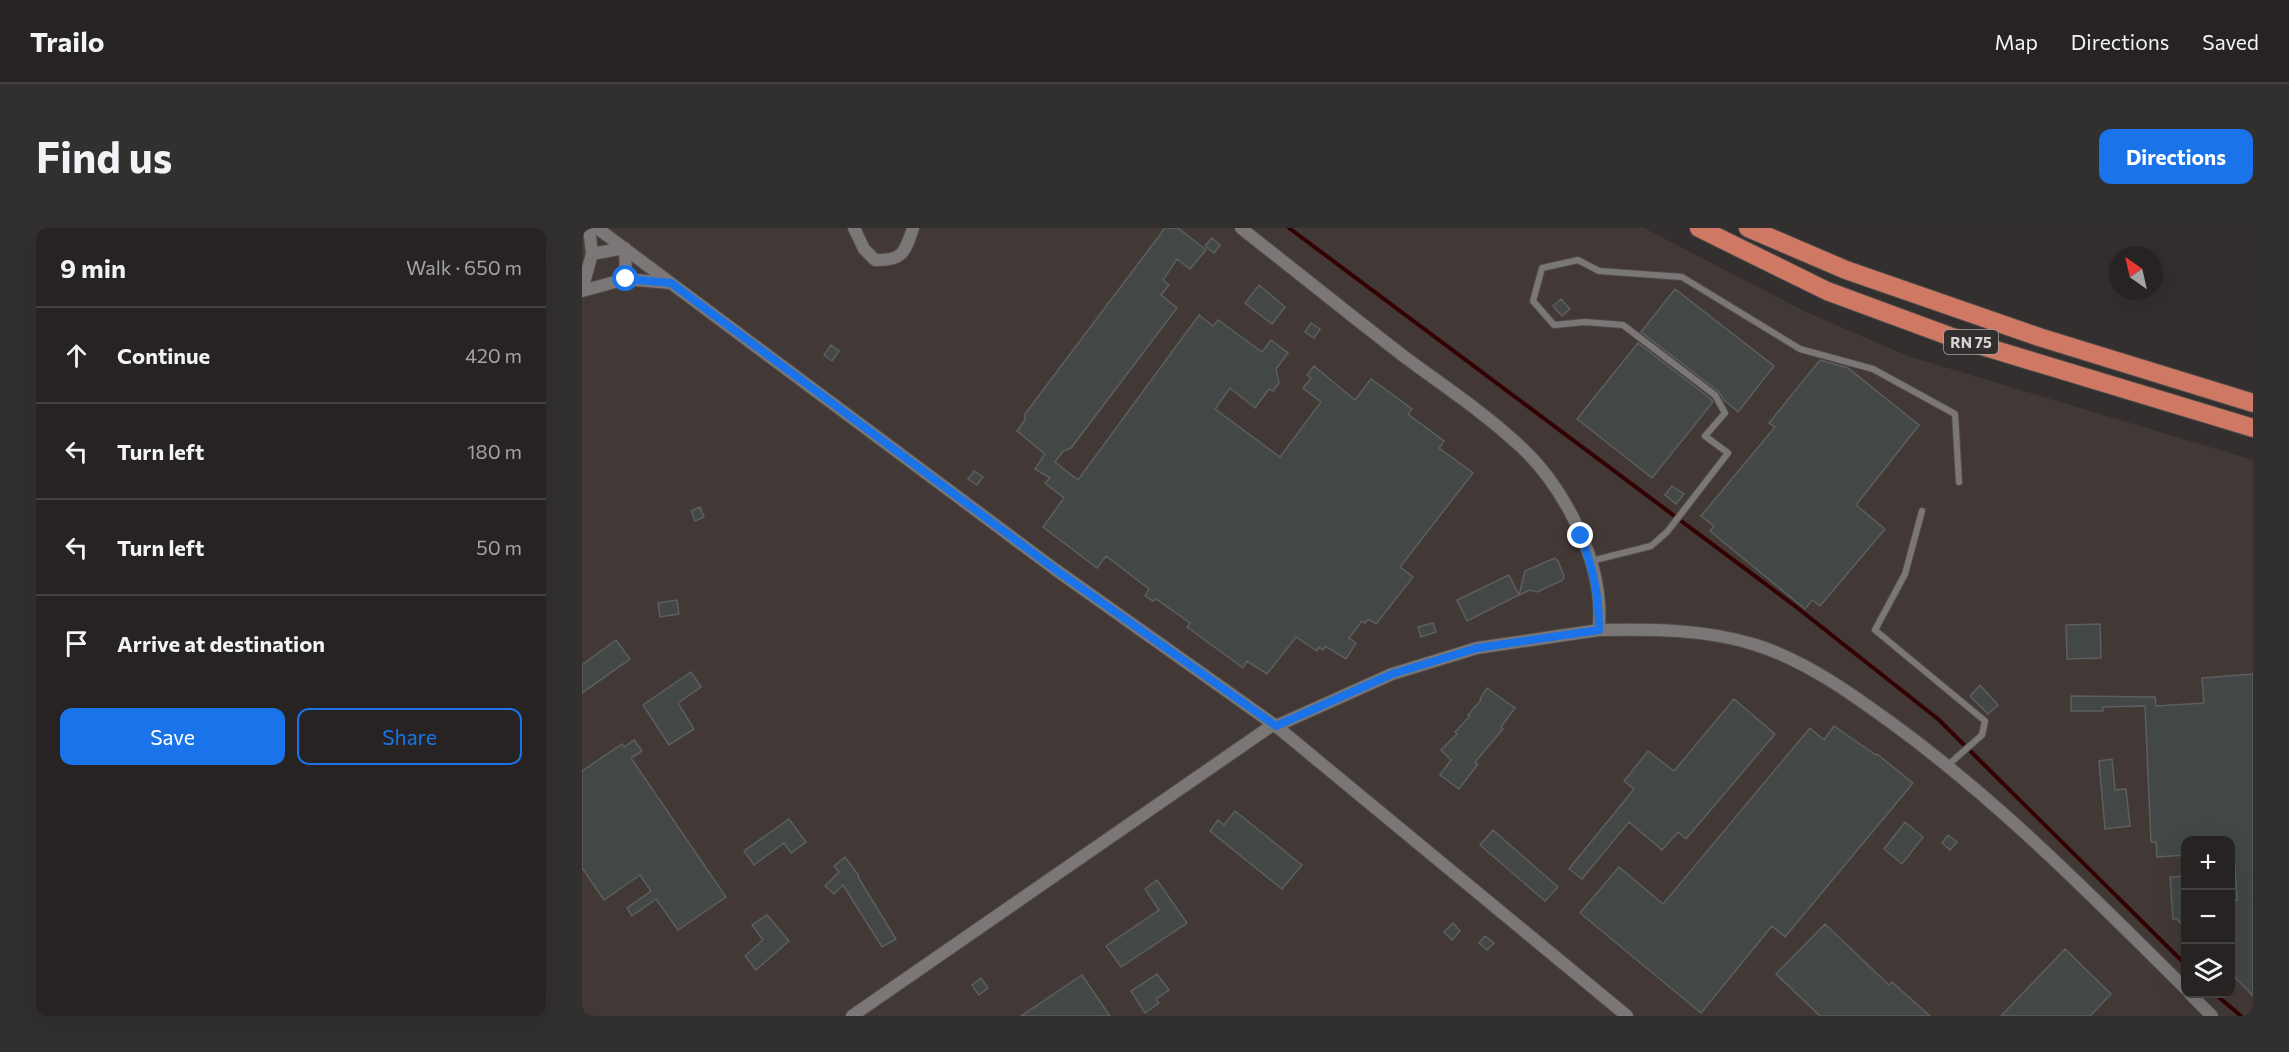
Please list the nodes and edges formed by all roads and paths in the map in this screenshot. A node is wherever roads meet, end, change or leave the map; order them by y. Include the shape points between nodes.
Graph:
1 (589, 228) edge
2 (597, 228) edge
3 (854, 228) edge
4 (913, 228) edge
5 (1241, 228) edge
6 (1699, 228) edge
7 (1748, 228) edge
8 (625, 249) junction
9 (592, 254) junction
10 (626, 279) junction
11 (671, 283) junction
12 (582, 291) edge
13 (2253, 404) edge
14 (2253, 428) edge
15 (1959, 482) dead end
16 (1922, 511) dead end
17 (1590, 561) junction
18 (1599, 630) junction
19 (1275, 725) junction
20 (1948, 765) junction
21 (2181, 984) edge
22 (2195, 998) edge
23 (852, 1016) edge
24 (1627, 1016) edge
25 (2212, 1016) edge

1 - 9 street
2 - 8 street
3 - 4 street via 864,249 875,260 892,260 904,252
5 - 17 street via 1522,447 1565,503
6 - 14 highway, RN 75 via 1827,291 1949,336
7 - 13 highway, RN 75 via 1857,274 2039,337
8 - 9 street
8 - 10 street
8 - 11 street
9 - 12 street
10 - 11 street
10 - 12 street
11 - 19 street via 1056,570
15 - 17 lane via 1955,414 1873,369 1800,349 1682,277 1599,271 1578,260 1542,268 1533,301 1554,325 1623,325 1715,395 1725,413 1705,435 1728,453 1667,532 1651,546
16 - 20 lane via 1905,574 1875,630 1985,720 1982,735
17 - 18 street via 1599,602
18 - 19 street via 1477,648 1392,674
18 - 20 street via 1697,633 1756,645 1808,668 1860,700
19 - 23 street
19 - 24 street
20 - 21 street via 2061,865
22 - 25 street

